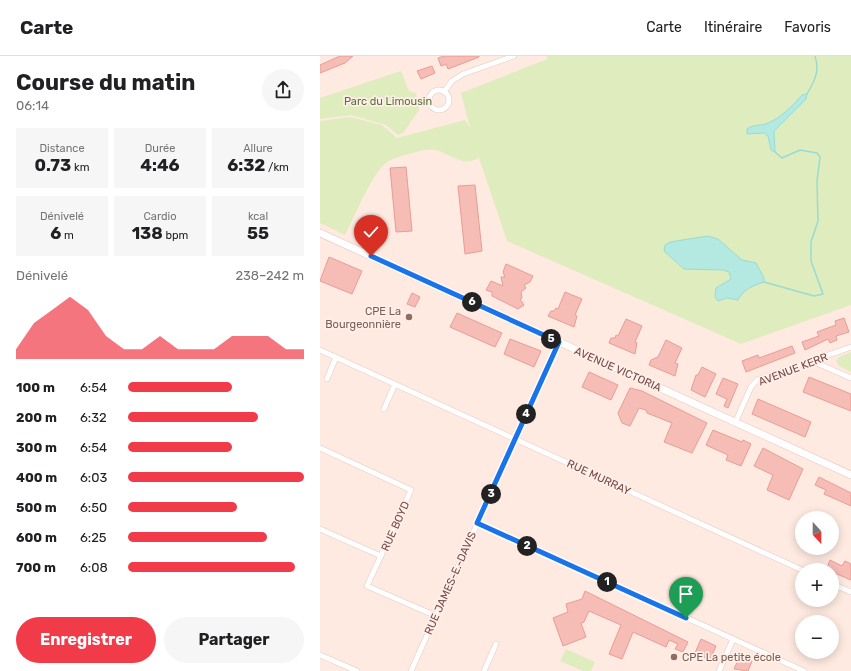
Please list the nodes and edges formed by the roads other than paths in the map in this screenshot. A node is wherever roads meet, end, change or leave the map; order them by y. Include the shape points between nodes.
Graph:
1 (514, 56) edge
2 (444, 92) dead end
3 (320, 233) edge
4 (559, 342) junction
5 (851, 347) edge
6 (320, 350) edge
7 (336, 357) junction
8 (812, 361) junction
9 (851, 378) edge
10 (327, 379) dead end
11 (395, 384) junction
12 (384, 409) dead end
13 (735, 422) junction
14 (515, 439) junction
15 (320, 448) edge
16 (851, 475) edge
17 (477, 523) junction
18 (320, 529) edge
19 (381, 556) junction
20 (795, 567) edge
21 (839, 587) edge
22 (851, 592) edge
23 (436, 616) junction
24 (733, 639) junction
25 (496, 644) dead end
26 (320, 655) edge
27 (357, 671) edge
28 (411, 671) edge
29 (484, 671) edge
30 (719, 671) edge
31 (804, 671) edge

1 - 2 street via 463,74
3 - 4 street, AVENUE VICTORIA
4 - 13 street, AVENUE VICTORIA
4 - 14 street, RUE JAMES-E.-DAVIS
5 - 8 street, AVENUE KERR
6 - 7 street, RUE MURRAY
7 - 10 street
7 - 11 street, RUE MURRAY
8 - 9 street
8 - 13 street, AVENUE KERR via 758,380 751,387
11 - 12 street
11 - 14 street, RUE MURRAY
13 - 16 street, AVENUE VICTORIA
14 - 17 street, RUE JAMES-E.-DAVIS
14 - 20 street, RUE MURRAY
15 - 19 street, RUE BOYD via 411,490
17 - 23 street, RUE JAMES-E.-DAVIS
17 - 24 street
18 - 19 street
19 - 23 street, RUE BOYD via 367,586
21 - 22 street
23 - 28 street, RUE JAMES-E.-DAVIS
24 - 30 street
24 - 31 street
25 - 29 street
26 - 27 street

